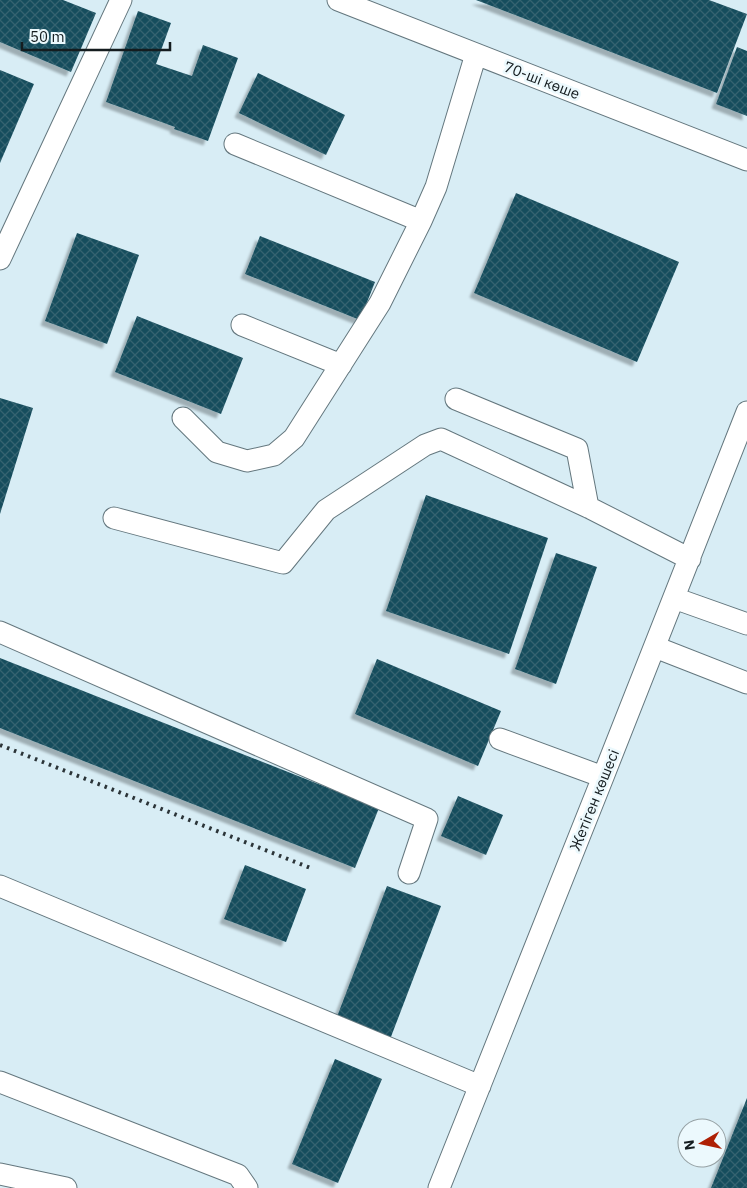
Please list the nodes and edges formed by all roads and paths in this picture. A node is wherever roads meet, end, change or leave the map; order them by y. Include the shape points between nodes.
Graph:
1 (121, 0) edge
2 (338, 0) edge
3 (476, 54) junction
4 (235, 144) dead end
5 (747, 160) edge
6 (421, 221) junction
7 (0, 259) edge
8 (242, 325) dead end
9 (340, 365) junction
10 (456, 399) dead end
11 (747, 412) edge
12 (183, 418) dead end
13 (588, 507) junction
14 (114, 518) dead end
15 (690, 558) junction
16 (674, 598) junction
17 (747, 624) edge
18 (0, 632) edge
19 (655, 646) junction
20 (747, 683) edge
21 (500, 739) dead end
22 (603, 777) junction
23 (409, 873) dead end
24 (0, 886) edge
25 (0, 1082) edge
26 (480, 1086) junction
27 (0, 1174) edge
28 (66, 1188) edge
29 (247, 1188) edge
30 (438, 1188) edge

1 - 7 street
2 - 3 street, 70-ші көше
3 - 5 street, 70-ші көше
3 - 6 street via 436,187
4 - 6 street
6 - 9 street via 380,303
8 - 9 street
9 - 12 street via 294,438 274,455 247,461 217,452
10 - 13 street via 577,449
11 - 15 street, Жетіген көшесі
13 - 14 street via 441,439 425,445 326,510 283,563
13 - 15 street
15 - 16 street, Жетіген көшесі
16 - 17 street
16 - 19 street, Жетіген көшесі
18 - 23 street via 427,819
19 - 20 street
19 - 22 street, Жетіген көшесі
21 - 22 street
22 - 26 street, Жетіген көшесі
24 - 26 street
25 - 29 street via 238,1175
26 - 30 street, Жетіген көшесі
27 - 28 street

